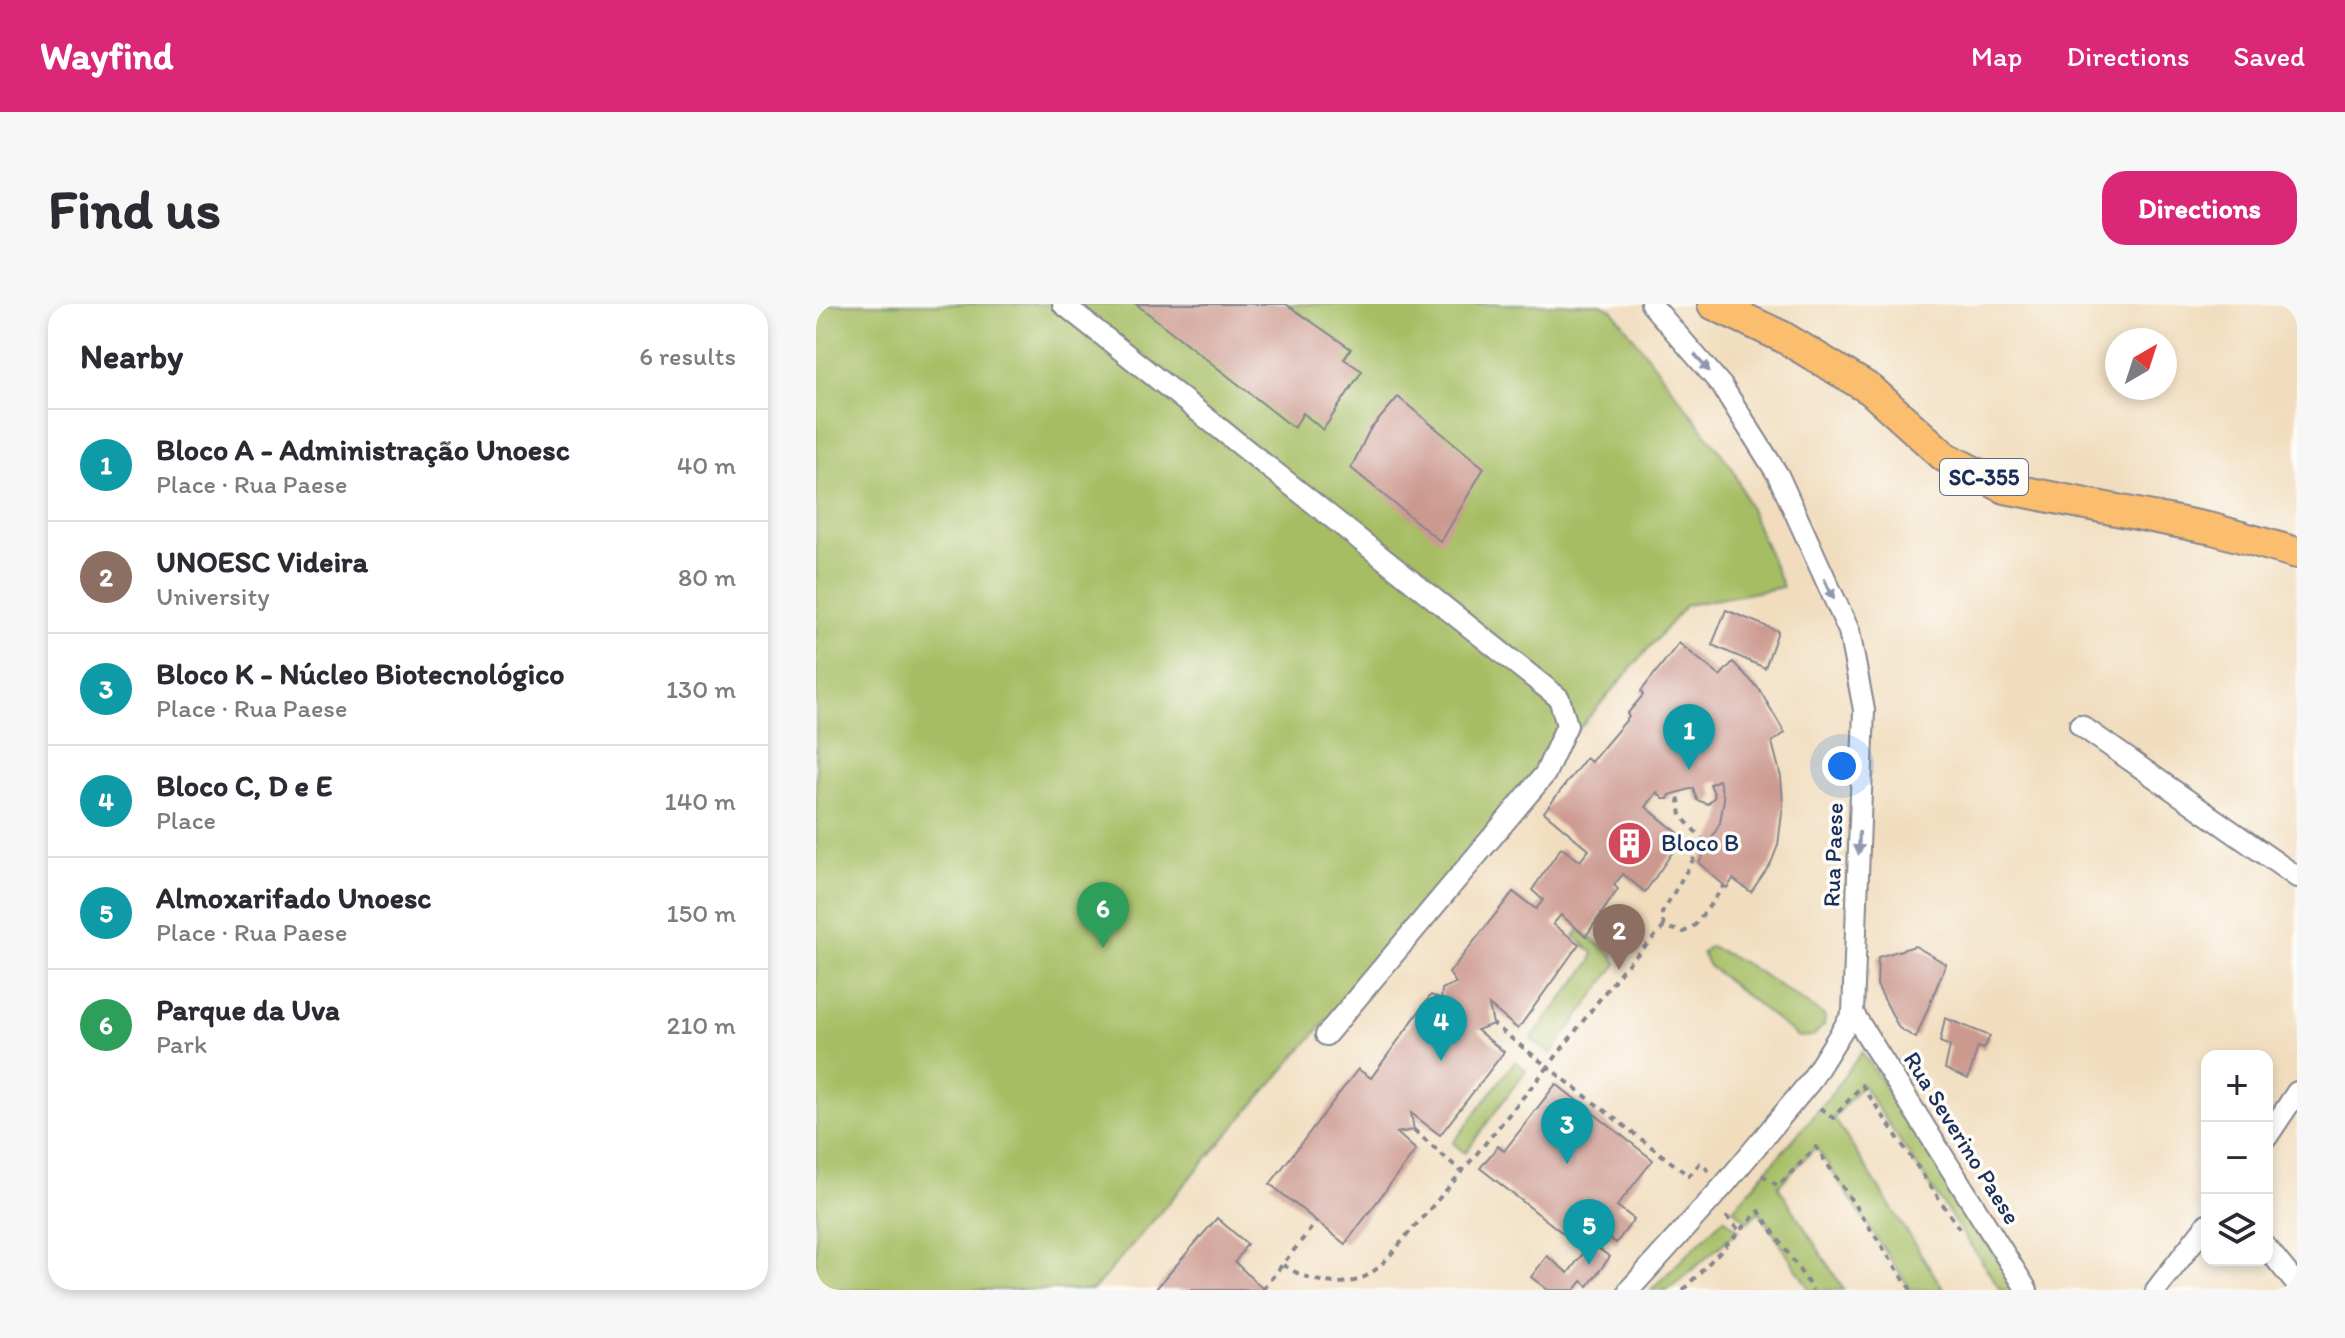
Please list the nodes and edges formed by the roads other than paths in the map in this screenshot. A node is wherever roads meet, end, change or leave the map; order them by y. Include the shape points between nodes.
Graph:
1 (1063, 304) edge
2 (1651, 304) edge
3 (1713, 304) edge
4 (2297, 553) edge
5 (2080, 725) dead end
6 (2297, 877) edge
7 (1853, 1013) junction
8 (1326, 1035) dead end
9 (2297, 1092) edge
10 (2273, 1128) edge
11 (2201, 1232) edge
12 (2273, 1255) edge
13 (2297, 1285) edge
14 (1629, 1290) edge
15 (2027, 1290) edge
16 (2156, 1290) edge

1 - 8 street via 1559,698 1567,725 1545,774
2 -> 7 street, Rua Paese via 1722,386 1778,475 1849,631 1864,710
3 - 4 main road, SC-355 via 1783,337 1871,390 1945,457 2005,488 2213,529
5 - 6 street
7 - 14 street, Rua Paese via 1792,1104
7 - 15 street, Rua Severino Paese
9 - 10 street
11 - 16 street
12 - 13 street

